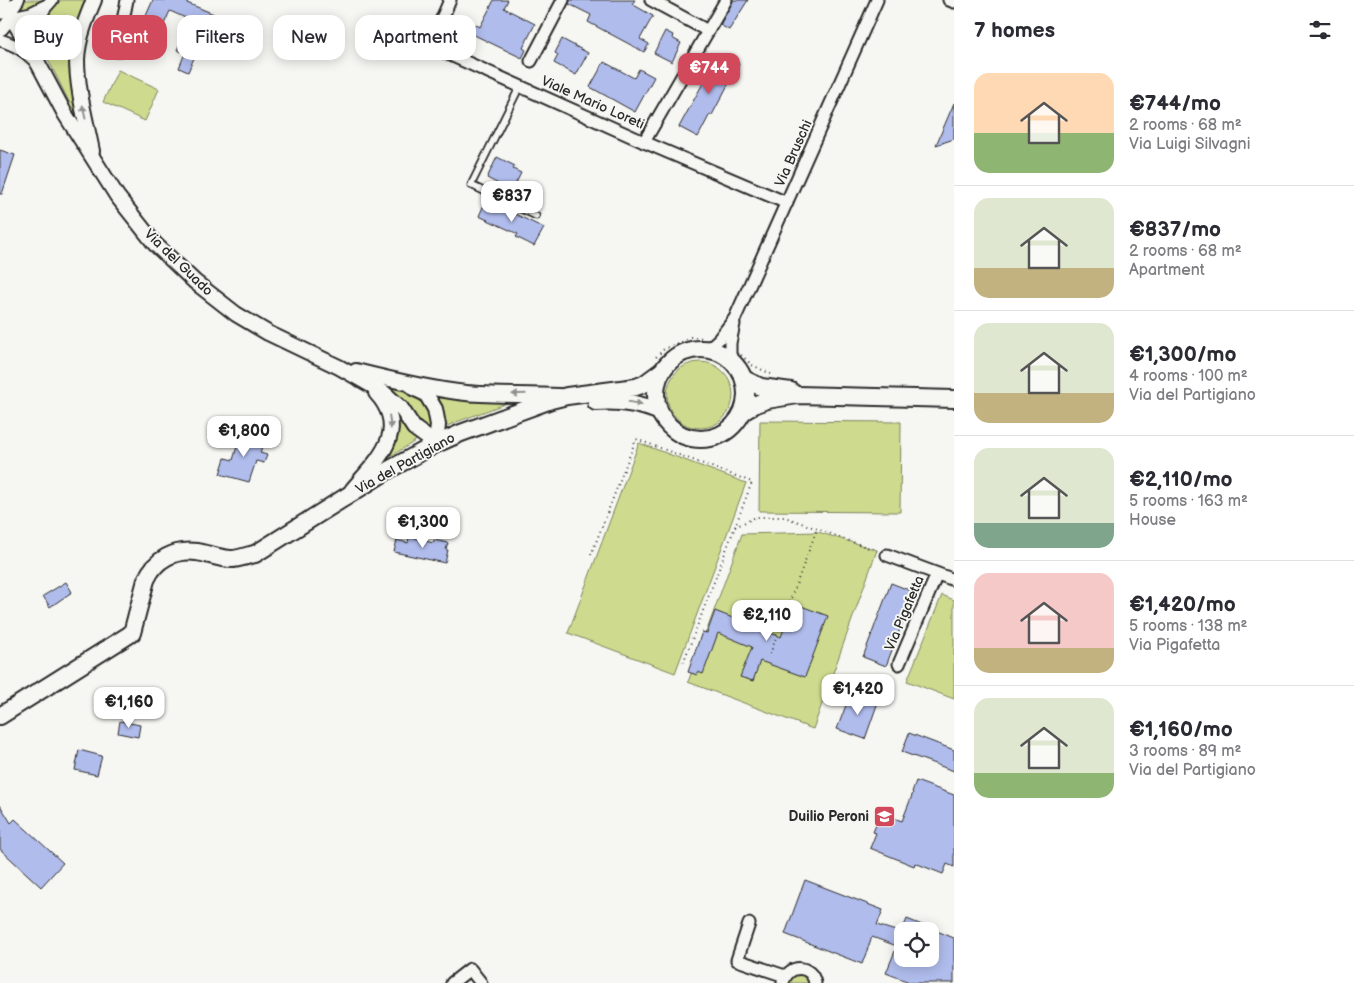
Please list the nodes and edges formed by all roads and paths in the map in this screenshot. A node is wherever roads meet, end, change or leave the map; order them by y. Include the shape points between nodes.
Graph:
1 (2, 0) edge
2 (18, 0) edge
3 (94, 0) edge
4 (127, 0) edge
5 (450, 0) edge
6 (562, 0) edge
7 (651, 0) edge
8 (726, 0) edge
9 (877, 0) edge
10 (949, 0) edge
11 (954, 2) edge
12 (50, 3) edge
13 (7, 14) edge
14 (124, 15) edge
15 (0, 30) edge
16 (708, 31) junction
17 (0, 40) edge
18 (531, 61) dead end
19 (39, 65) junction
20 (520, 86) junction
21 (644, 142) junction
22 (94, 159) junction
23 (787, 203) junction
24 (536, 216) dead end
25 (735, 318) junction
26 (707, 350) junction
27 (730, 360) junction
28 (339, 367) junction
29 (662, 370) junction
30 (744, 379) junction
31 (398, 381) junction
32 (365, 382) junction
33 (818, 395) junction
34 (567, 396) junction
35 (954, 399) edge
36 (658, 411) junction
37 (517, 412) junction
38 (743, 412) junction
39 (436, 444) junction
40 (350, 494) junction
41 (735, 527) junction
42 (818, 529) junction
43 (591, 555) dead end
44 (887, 555) joint
45 (937, 574) junction
46 (954, 580) edge
47 (770, 654) dead end
48 (899, 664) dead end
49 (682, 666) dead end
50 (0, 716) edge
51 (749, 924) dead end
52 (784, 980) edge
53 (452, 983) edge
54 (481, 983) edge
55 (815, 983) edge

1 - 13 street, Via del Guado
2 - 13 street
22 -> 3 street via 79,88 77,58 83,26
4 - 14 street
5 - 20 street, Viale Mario Loreti via 433,39 434,47
6 - 18 street
7 - 16 street
8 - 16 street
9 - 23 street, Via Bruschi
10 - 11 street
12 - 13 street via 30,13
12 - 19 street via 39,18 35,33
13 - 15 street
13 - 19 street, Via del Guado
16 - 21 street
17 - 19 street via 24,50
19 - 22 street, Via del Guado
20 - 21 street, Viale Mario Loreti
20 - 24 lane via 471,185
21 - 23 street, Viale Mario Loreti
22 - 28 street, Via del Guado via 117,196 155,244 195,282 236,314 268,333
23 - 25 street, Via Bruschi
25 - 26 street, Via Bruschi
25 - 27 street, Via Bruschi
26 - 27 main road
26 - 29 main road via 682,353
27 - 30 main road
28 - 31 street
28 - 32 street, Via del Guado
29 - 34 main road, Via del Partigiano via 636,387
29 - 36 main road via 657,383
30 - 33 main road via 762,386
30 - 38 main road via 746,402
34 -> 31 street via 467,393
31 - 39 street via 426,394 435,408 438,425
32 - 39 street, Via del Guado via 383,392 401,408 414,428
32 -> 40 street via 380,398 392,424 383,452
33 - 35 main road
33 - 38 main road via 767,400
34 - 37 main road, Via del Partigiano
37 -> 36 main road, Via del Partigiano via 619,401
36 - 38 main road via 675,432 700,440 726,433
37 - 39 main road, Via del Partigiano
39 - 40 main road, Via del Partigiano
40 - 50 main road, Via del Partigiano via 255,554 233,559 183,552 156,563 146,580 132,633
41 - 42 path via 756,517 785,516
41 - 43 path via 752,482 636,439
41 - 49 path
42 - 44 path
42 - 47 path
44 - 45 street, Via Pigafetta
45 - 46 street, Via Pigafetta
45 - 48 street, Via Pigafetta
51 - 52 street via 737,960
52 - 55 street via 793,970 804,969 812,975
53 - 54 street via 470,969

